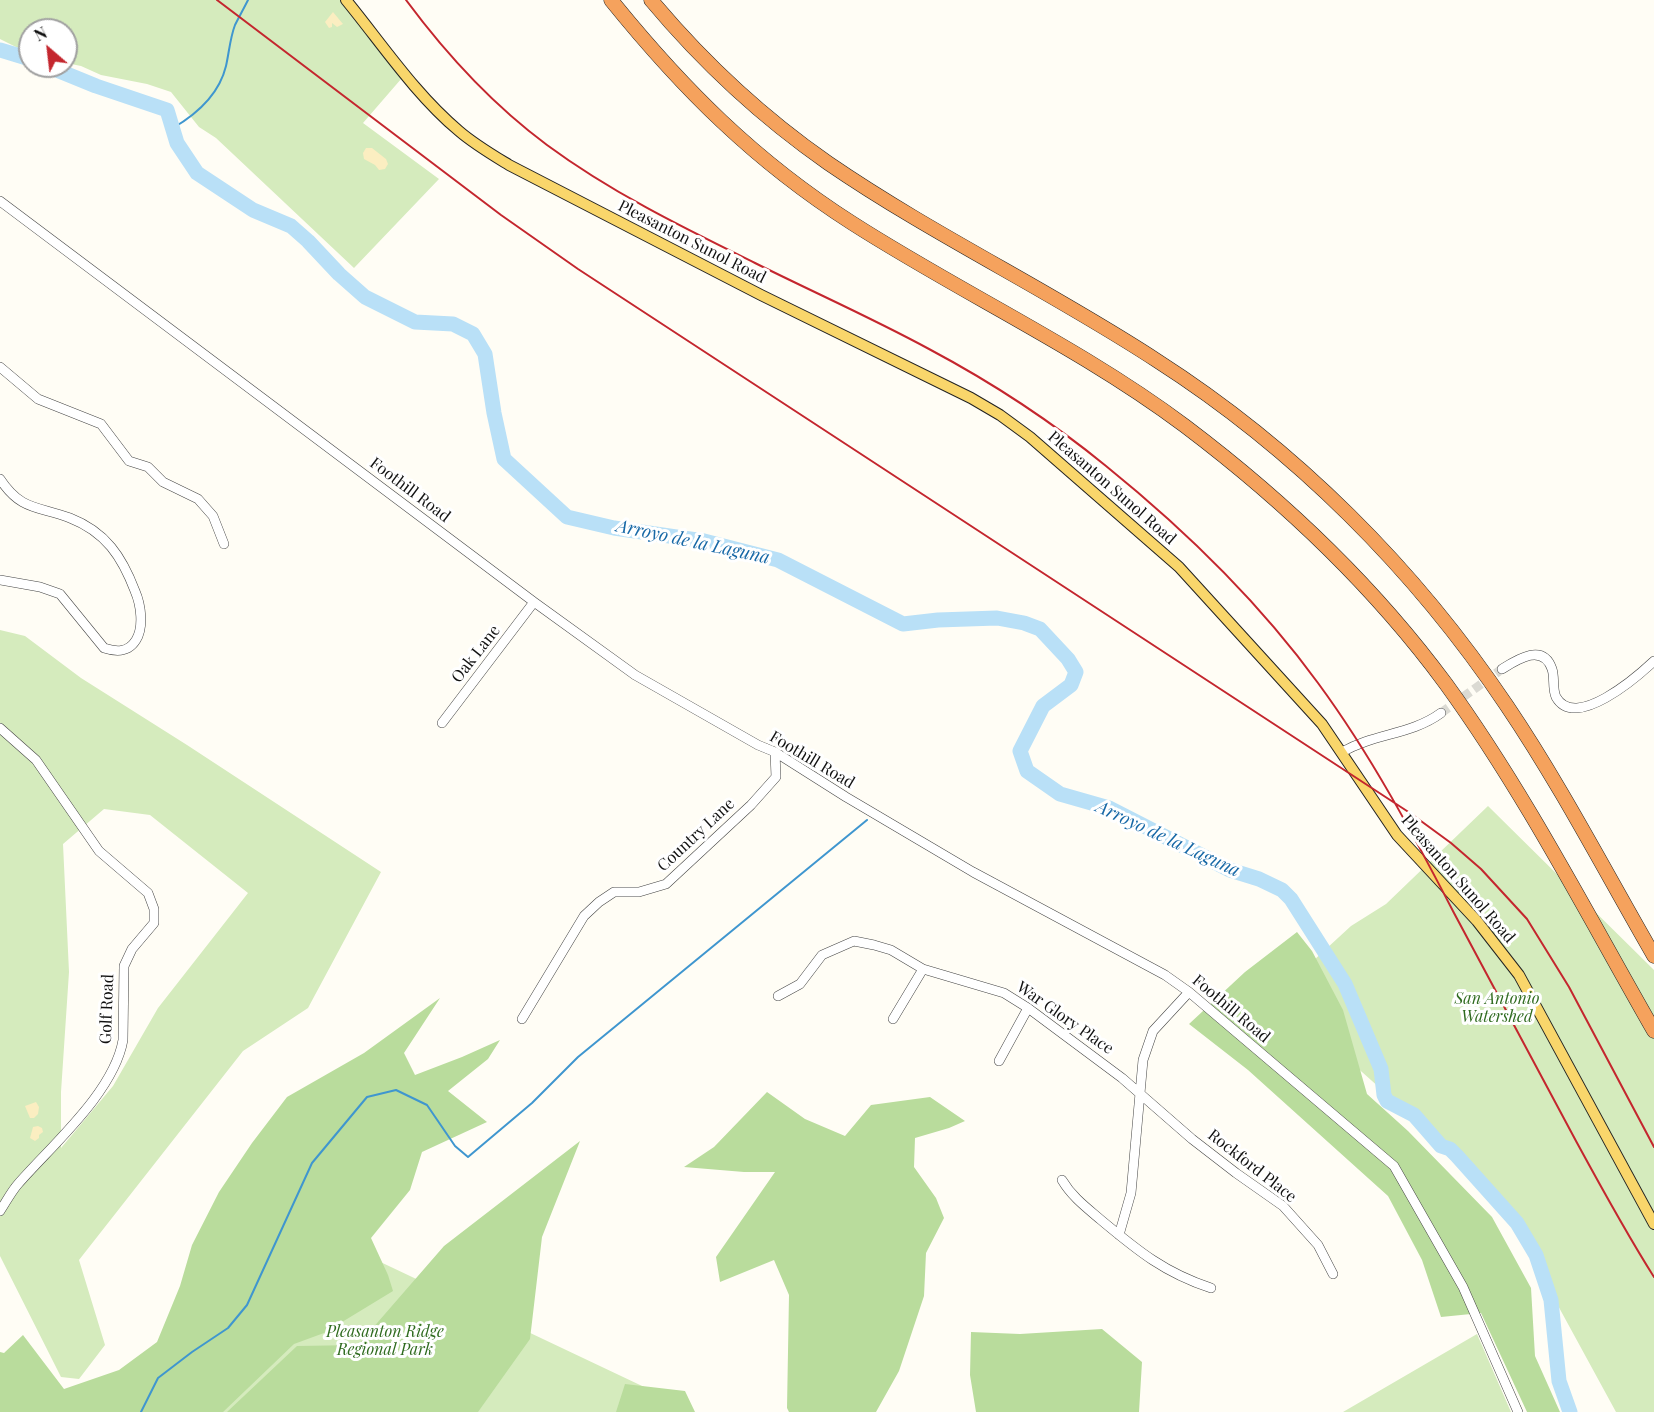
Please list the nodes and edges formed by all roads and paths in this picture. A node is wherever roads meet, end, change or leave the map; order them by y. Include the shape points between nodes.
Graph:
1 (346, 0) edge
2 (611, 0) edge
3 (651, 0) edge
4 (0, 201) edge
5 (0, 367) edge
6 (0, 479) edge
7 (224, 544) dead end
8 (0, 580) edge
9 (534, 602) junction
10 (1654, 661) edge
11 (1502, 669) tunnel mouth
12 (1441, 713) tunnel mouth
13 (442, 723) dead end
14 (0, 728) edge
15 (1342, 752) junction
16 (775, 753) junction
17 (1654, 956) edge
18 (923, 969) junction
19 (1189, 992) junction
20 (778, 996) dead end
21 (1028, 1008) junction
22 (522, 1019) dead end
23 (893, 1019) dead end
24 (1654, 1031) edge
25 (999, 1061) dead end
26 (1140, 1092) junction
27 (1062, 1180) dead end
28 (0, 1211) edge
29 (1654, 1224) edge
30 (1119, 1235) junction
31 (1333, 1274) dead end
32 (1211, 1288) dead end
33 (1518, 1412) edge

1 - 15 main road, Pleasanton Sunol Road via 437,110 484,150 761,295 947,385 1030,437 1179,567 1322,724
2 - 24 highway via 679,81 717,119 804,190 881,241 1136,392 1278,500 1323,544 1407,635 1478,730
3 - 17 highway via 742,94 826,161 1157,360 1254,431 1350,516 1397,564 1476,660 1552,778
4 - 9 street, Foothill Road
5 - 7 street via 38,399 102,424 129,461 148,467 163,482 198,499 213,516
6 - 8 street via 19,501 71,518 116,550 140,603 140,633 126,650 104,648 60,594 40,586
9 - 13 street, Oak Lane
9 - 16 street, Foothill Road via 635,675
10 - 11 street via 1598,702 1571,709 1556,697 1552,669 1539,654 1529,654
12 - 15 street via 1422,725 1359,742
14 - 28 street, Golf Road via 36,760 99,851 148,893 154,909 154,923 132,949 124,966 123,1040 112,1074 68,1130 16,1186
15 - 29 main road, Pleasanton Sunol Road via 1397,835 1478,921 1519,975
16 - 19 street, Foothill Road via 973,872 1165,975
16 - 22 street, Country Lane via 776,777 666,885 639,892 614,892 584,916
18 - 20 street, War Glory Place via 891,950 854,941 822,955 800,984
18 - 21 street, War Glory Place via 1004,993
18 - 23 street
19 - 26 street via 1153,1031 1143,1060
19 - 33 street, Foothill Road via 1394,1166 1463,1287
21 - 25 street
21 - 26 street, War Glory Place
26 - 30 street via 1131,1192
26 - 31 street, Rockford Place via 1201,1146 1283,1206 1318,1245
27 - 30 street via 1076,1198
30 - 32 street via 1161,1267

